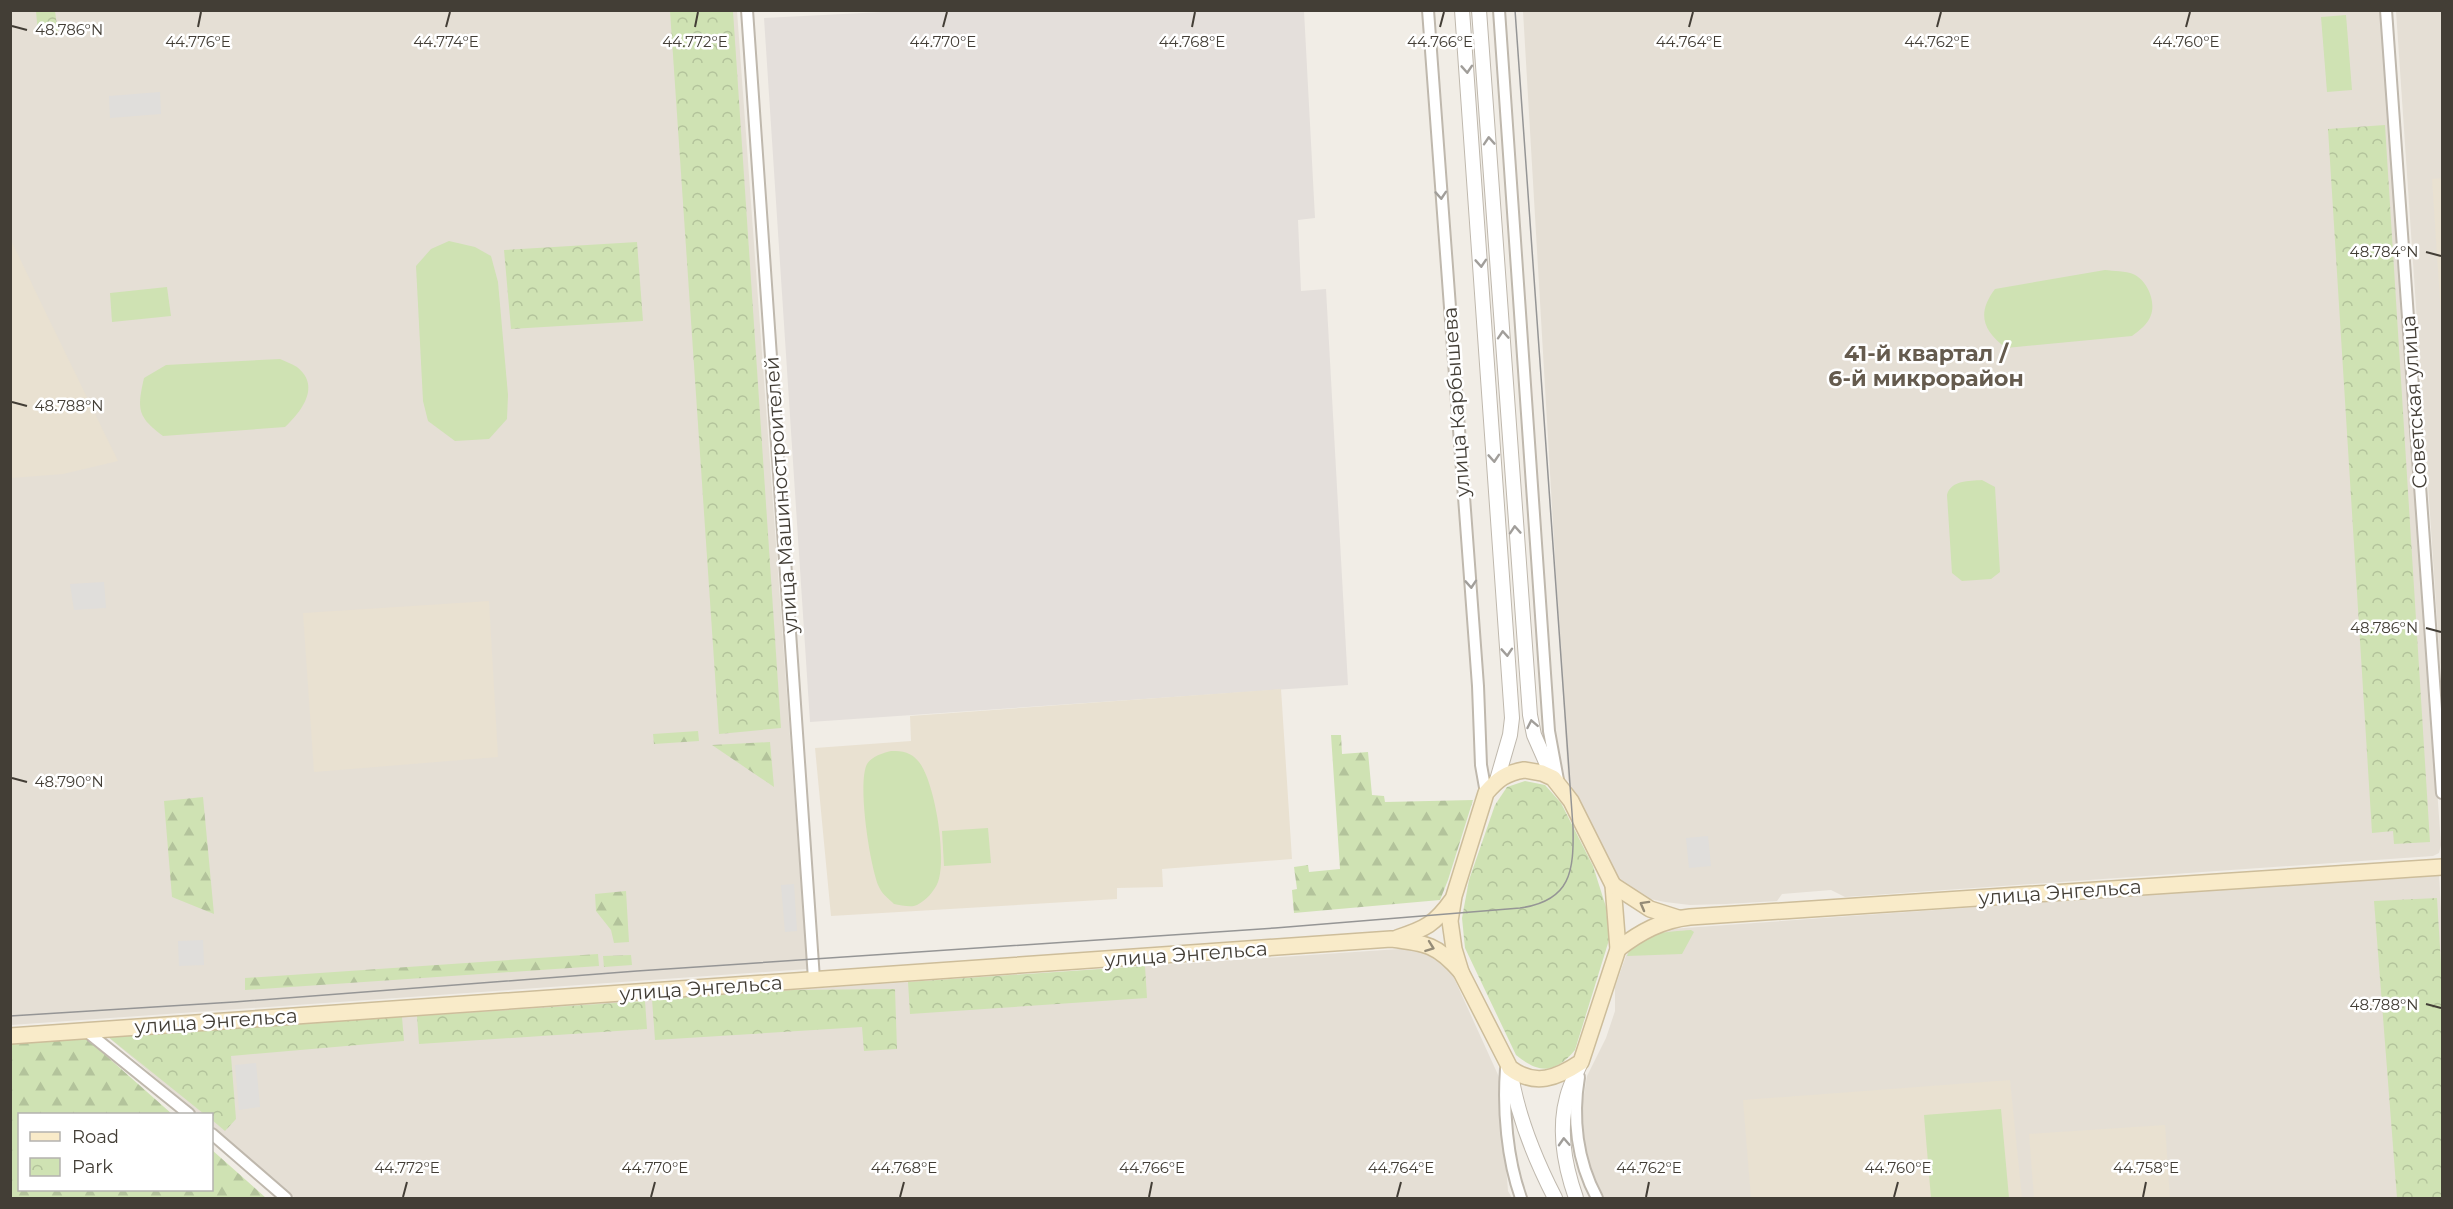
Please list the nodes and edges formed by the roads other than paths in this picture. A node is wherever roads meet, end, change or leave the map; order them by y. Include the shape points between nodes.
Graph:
1 (747, 10) edge
2 (1428, 10) edge
3 (1462, 10) edge
4 (1479, 10) edge
5 (1499, 10) edge
6 (2386, 10) edge
7 (1497, 780) junction
8 (1556, 782) junction
9 (1486, 793) junction
10 (2442, 793) edge
11 (2442, 867) edge
12 (1612, 885) junction
13 (1454, 896) junction
14 (1678, 918) junction
15 (1391, 939) junction
16 (1618, 949) junction
17 (1461, 972) junction
18 (814, 979) junction
19 (85, 1030) junction
20 (10, 1036) edge
21 (1581, 1062) junction
22 (1508, 1065) junction
23 (188, 1113) edge
24 (213, 1135) edge
25 (286, 1198) edge
26 (1521, 1198) edge
27 (1555, 1198) edge
28 (1576, 1198) edge
29 (1597, 1198) edge

1 - 18 street, улица Машиностроителей
2 -> 9 street, улица Карбышева
3 -> 7 street, улица Карбышева via 1512,718
8 -> 4 street via 1534,735 1530,715
5 - 8 street via 1549,731
6 - 10 street, Советская улица
7 - 8 main road, улица Карбышева via 1507,773 1524,770 1542,773
7 - 9 main road, улица Карбышева
8 - 12 main road via 1571,801
9 - 13 main road, улица Карбышева
11 - 14 main road, улица Энгельса
14 -> 12 main road, улица Энгельса via 1650,909
12 - 16 main road
13 - 15 main road, улица Энгельса via 1442,914 1423,930
13 - 17 main road, улица Карбышева via 1450,921
14 - 16 main road, улица Энгельса via 1636,935
15 -> 17 main road, улица Энгельса via 1435,948
15 - 18 main road, улица Энгельса
16 - 21 main road
17 - 22 main road, улица Карбышева
18 - 19 main road, улица Энгельса
19 - 20 main road, улица Энгельса
19 - 23 street
21 - 22 main road via 1551,1079 1532,1080
28 -> 21 street via 1567,1172 1563,1137 1567,1098
21 - 29 street via 1575,1096 1577,1133 1582,1162
22 - 26 street via 1505,1090 1510,1146
22 - 27 street, улица Карбышева via 1513,1092
24 - 25 street

